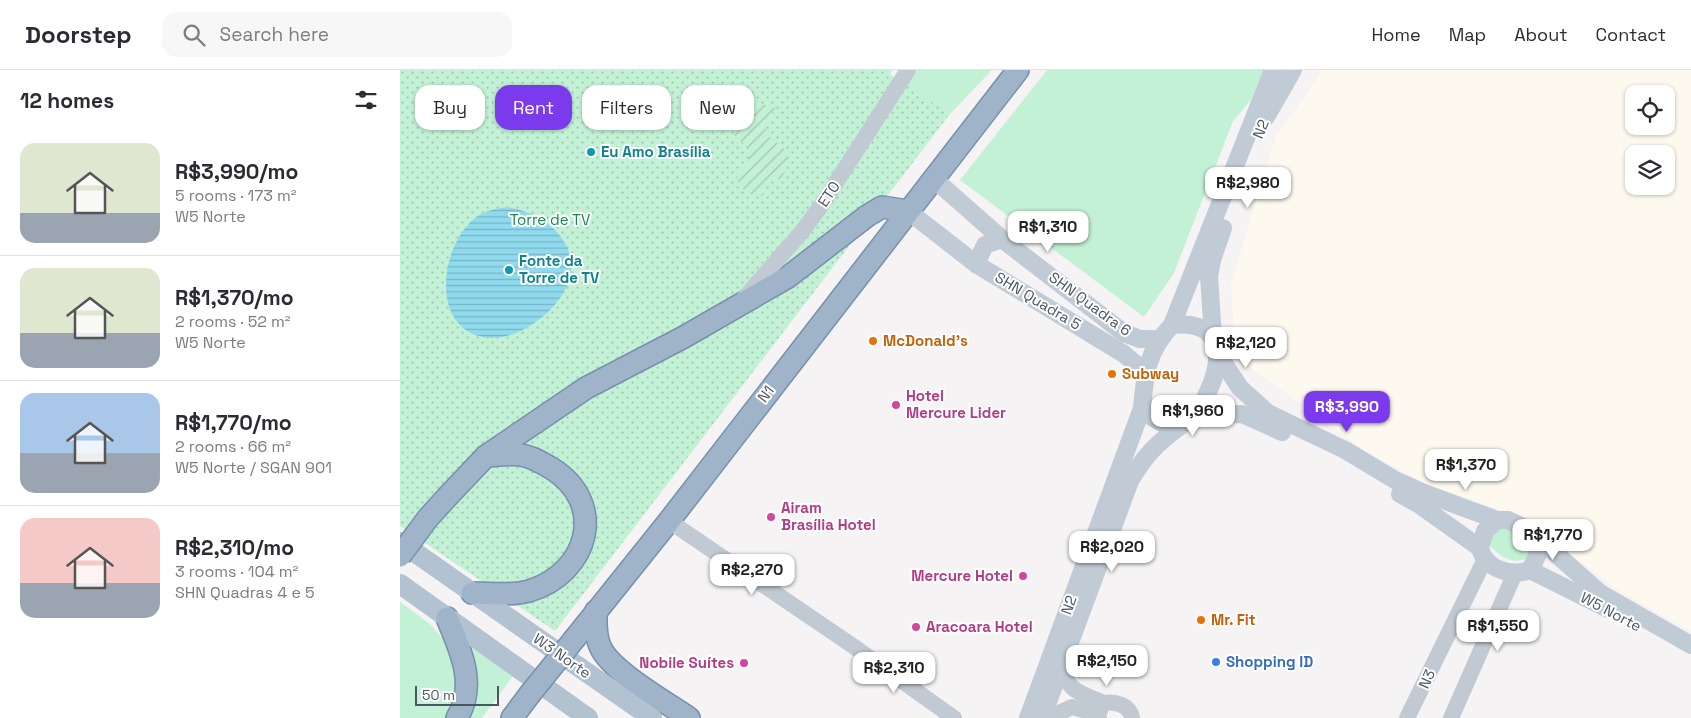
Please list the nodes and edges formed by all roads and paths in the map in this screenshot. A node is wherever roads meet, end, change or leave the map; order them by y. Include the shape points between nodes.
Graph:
1 (908, 70) edge
2 (1018, 70) edge
3 (1273, 70) edge
4 (1293, 70) edge
5 (934, 179) junction
6 (908, 211) junction
7 (1002, 238) junction
8 (976, 264) junction
9 (737, 308) junction
10 (1172, 325) junction
11 (1159, 339) junction
12 (1215, 346) junction
13 (1145, 372) junction
14 (1142, 408) junction
15 (1196, 414) junction
16 (1182, 425) junction
17 (486, 456) junction
18 (1497, 520) junction
19 (669, 521) junction
20 (1539, 540) junction
21 (400, 542) edge
22 (1482, 553) junction
23 (400, 556) edge
24 (1522, 572) junction
25 (400, 584) edge
26 (472, 592) junction
27 (596, 611) junction
28 (447, 618) junction
29 (1691, 645) edge
30 (1691, 656) edge
31 (1061, 666) junction
32 (1100, 712) edge
33 (1134, 717) edge
34 (457, 718) edge
35 (512, 718) edge
36 (588, 718) edge
37 (652, 718) edge
38 (689, 718) edge
39 (954, 718) edge
40 (1028, 718) edge
41 (1042, 718) edge
42 (1048, 718) edge
43 (1407, 718) edge
44 (1451, 718) edge

1 - 9 street, ETO via 824,203
2 - 5 highway, N1
3 - 10 main road, N2
4 - 12 main road, N2 via 1263,123 1212,260 1209,276
5 - 6 highway, N1
5 - 7 main road, SHN Quadra 6
6 - 8 main road, SHN Quadra 5
6 - 9 highway via 882,207 788,277
6 - 19 highway, N1
7 - 8 main road via 984,244
7 - 11 main road, SHN Quadra 6 via 1124,333 1140,339
8 - 13 main road, SHN Quadra 5 via 1124,354
9 - 17 highway via 586,388
10 - 11 main road
10 - 12 main road via 1196,326 1206,330
11 - 13 main road
12 - 15 main road via 1216,373
12 - 18 main road via 1240,388 1268,413 1345,450 1394,480
13 - 14 main road
14 - 16 main road via 1154,420
14 - 40 main road, N2
15 - 16 main road
15 - 22 main road via 1242,414 1308,443 1418,504
16 - 31 main road, N2 via 1156,443 1142,458 1130,481
17 - 23 highway, bridge via 428,518
17 - 26 highway via 521,454 540,461 568,480 580,495 584,509 583,539 572,565 562,576 543,586 515,594
18 - 20 main road via 1518,524
18 - 22 main road via 1485,530
19 - 27 highway, N1
19 - 39 street
20 - 24 main road via 1540,550
20 - 29 main road via 1600,593
21 - 26 main road, W3 Norte
22 - 24 main road via 1494,567
22 - 43 street, N3
24 - 30 main road, W5 Norte via 1601,605
24 - 44 street
25 - 28 main road
26 - 37 main road, W3 Norte
27 - 35 highway, N1, bridge
27 - 38 highway via 597,637 610,662
28 - 34 highway via 467,672 466,693
28 - 36 main road
31 - 32 street via 1066,683
31 - 41 main road, N2
32 - 33 street via 1111,702 1123,706
32 - 42 street via 1072,708

